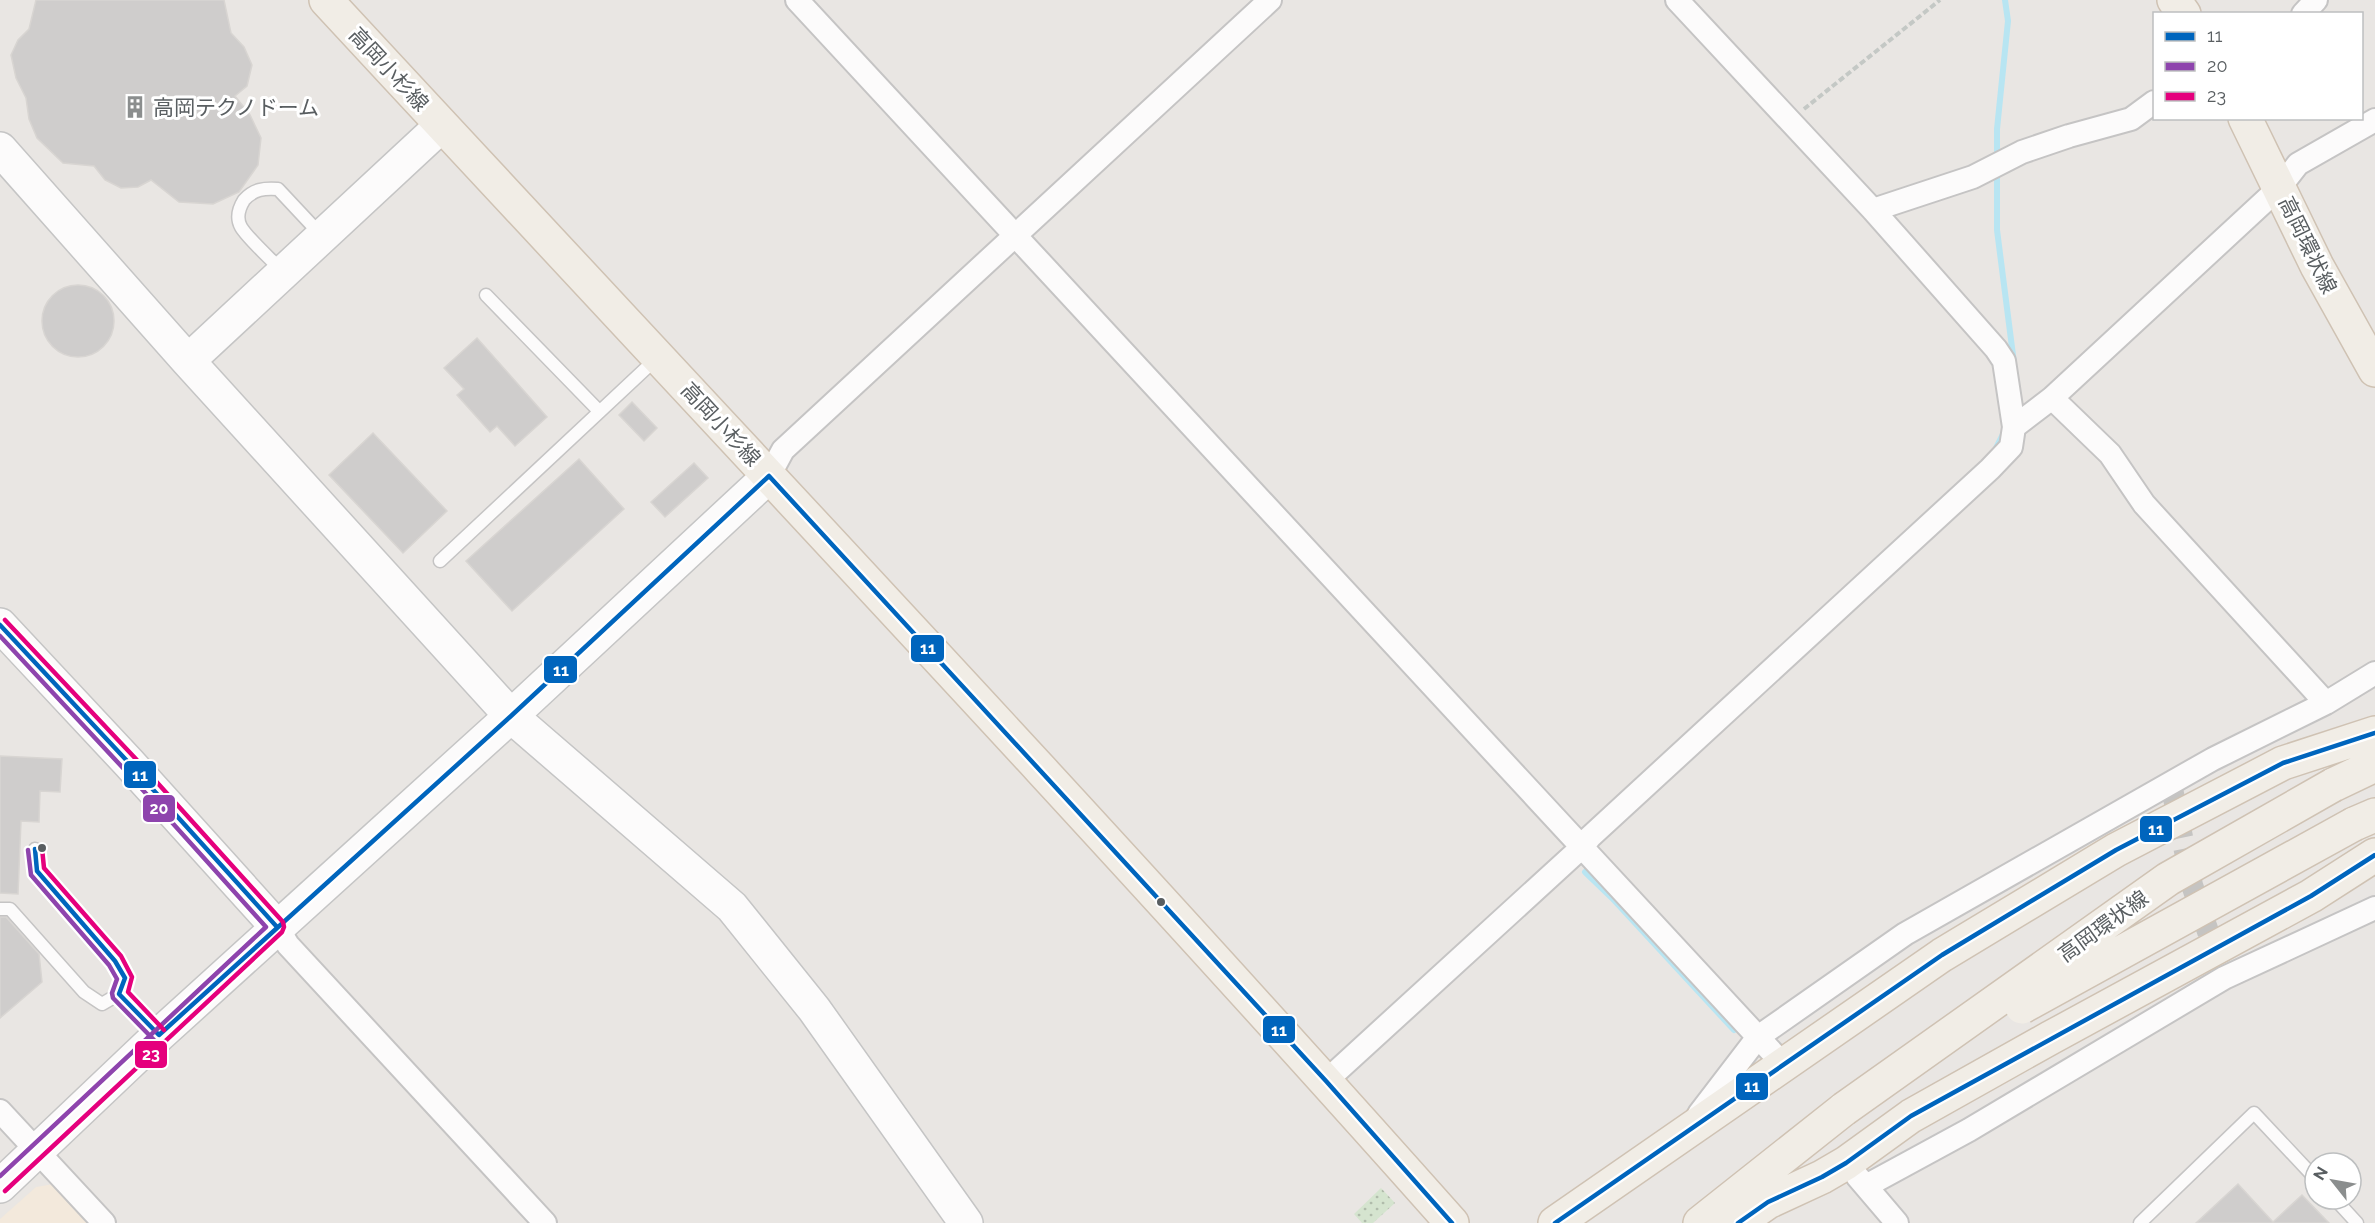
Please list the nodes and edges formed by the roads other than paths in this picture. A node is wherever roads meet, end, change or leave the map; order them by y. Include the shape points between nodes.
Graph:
1 (326, 0) edge
2 (796, 0) edge
3 (1270, 0) edge
4 (1677, 0) edge
5 (2316, 0) edge
6 (2305, 12) edge
7 (2153, 103) edge
8 (2246, 120) edge
9 (2375, 120) edge
10 (441, 126) junction
11 (0, 149) edge
12 (2280, 187) junction
13 (1873, 210) junction
14 (322, 237) junction
15 (1014, 237) junction
16 (284, 272) junction
17 (486, 295) dead end
18 (658, 357) junction
19 (188, 361) junction
20 (2375, 370) edge
21 (2052, 398) junction
22 (599, 411) junction
23 (2014, 426) junction
24 (770, 476) junction
25 (440, 561) dead end
26 (0, 625) edge
27 (2375, 673) edge
28 (2326, 703) junction
29 (511, 716) junction
30 (2375, 733) edge
31 (2375, 765) edge
32 (2365, 820) edge
33 (1584, 845) junction
34 (35, 849) dead end
35 (2375, 855) edge
36 (2375, 908) edge
37 (0, 909) edge
38 (277, 927) junction
39 (118, 994) junction
40 (159, 1035) junction
41 (1758, 1037) junction
42 (1783, 1064) junction
43 (1326, 1081) junction
44 (1844, 1109) junction
45 (0, 1111) edge
46 (1684, 1135) junction
47 (38, 1152) junction
48 (2303, 1165) edge
49 (1845, 1175) junction
50 (0, 1186) edge
51 (2346, 1211) edge
52 (104, 1223) edge
53 (545, 1223) edge
54 (966, 1223) edge
55 (1452, 1223) edge
56 (1555, 1223) edge
57 (1700, 1223) edge
58 (1738, 1223) edge
59 (1769, 1223) edge
60 (1898, 1223) edge
61 (2140, 1223) edge
62 (2357, 1223) edge

1 - 10 main road, 高岡小杉線
2 - 15 street
3 - 15 street
4 - 13 street
5 - 6 street
7 - 13 street via 2132,119 2022,152 1973,177
8 - 12 main road, 高岡環状線
9 - 12 street via 2298,164
10 - 14 street
10 - 18 main road, 高岡小杉線
11 - 19 street
12 - 20 main road, 高岡環状線 via 2317,266
12 - 21 street
13 - 23 street via 2004,361
14 - 16 street
14 - 16 lane via 278,189 256,190 246,198 240,206 240,227
15 - 24 street via 783,450
15 - 33 street
16 - 19 street
17 - 22 lane
18 - 22 lane
18 - 24 main road, 高岡小杉線
19 - 29 street
21 - 23 street
21 - 28 street via 2110,454 2144,504
22 - 25 lane
23 - 33 street via 2011,447 1990,469
24 - 29 street
24 - 43 main road, 高岡小杉線
26 - 38 street
27 - 28 street
28 - 41 street via 2213,759 1905,934
29 - 38 street
29 - 54 street via 732,907 814,1009
30 - 42 main road via 2283,763 2116,850 1942,955
31 - 44 main road, 高岡環状線, bridge via 2169,879
32 - 44 main road, 高岡環状線, bridge via 2105,959
33 - 41 street via 1605,873
33 - 43 street
34 - 39 lane via 37,872 115,961 125,978
35 - 49 main road via 2311,896 1911,1116
36 - 49 street via 2224,978 1969,1130
37 - 39 lane via 10,909 84,992 102,1004
38 - 40 street
38 - 53 street via 288,945
39 - 40 lane
40 - 47 street
41 - 42 street
41 - 46 street
42 - 46 main road
43 - 55 main road, 高岡小杉線
44 - 57 main road, 高岡環状線
45 - 47 street
46 - 56 main road
47 - 50 street
47 - 52 street
48 - 61 lane via 2254,1113
49 - 58 main road via 1768,1202
49 - 59 main road
49 - 60 street
51 - 62 lane

